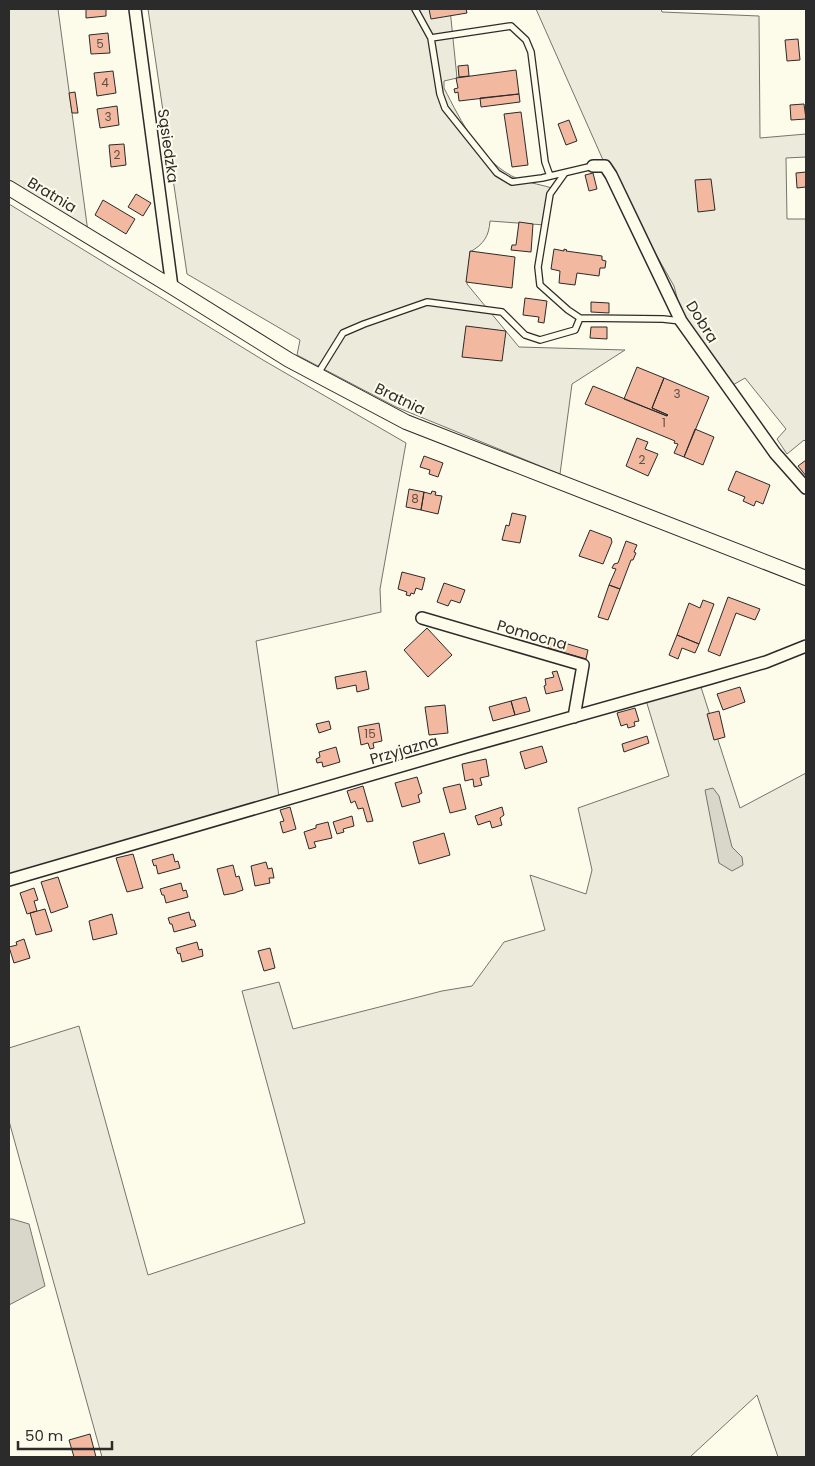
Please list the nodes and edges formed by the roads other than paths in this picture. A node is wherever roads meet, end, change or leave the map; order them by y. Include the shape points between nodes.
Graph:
1 (134, 9) edge
2 (415, 9) edge
3 (431, 38) junction
4 (593, 166) joint
5 (565, 173) junction
6 (550, 176) junction
7 (9, 188) edge
8 (172, 287) junction
9 (580, 318) junction
10 (681, 320) junction
11 (317, 375) junction
12 (806, 488) edge
13 (806, 578) edge
14 (422, 618) dead end
15 (806, 646) edge
16 (574, 717) junction
17 (9, 880) edge

1 - 8 street, Sąsiedzka
2 - 3 lane
3 - 6 lane via 445,108 497,173 512,182
3 - 6 lane via 511,26 526,40
4 - 5 lane
4 - 10 street, Dobra via 605,166 611,175
5 - 6 lane
5 - 9 lane via 550,194 538,267 540,285
7 - 8 street, Bratnia
8 - 11 street, Bratnia
9 - 10 lane
9 - 11 lane via 575,330 540,340 525,335 502,312 427,302 343,333
10 - 12 street, Dobra via 775,453
11 - 13 street, Bratnia via 406,422
14 - 16 street, Pomocna via 582,665
15 - 16 street, Przyjazna via 766,662
16 - 17 street, Przyjazna

